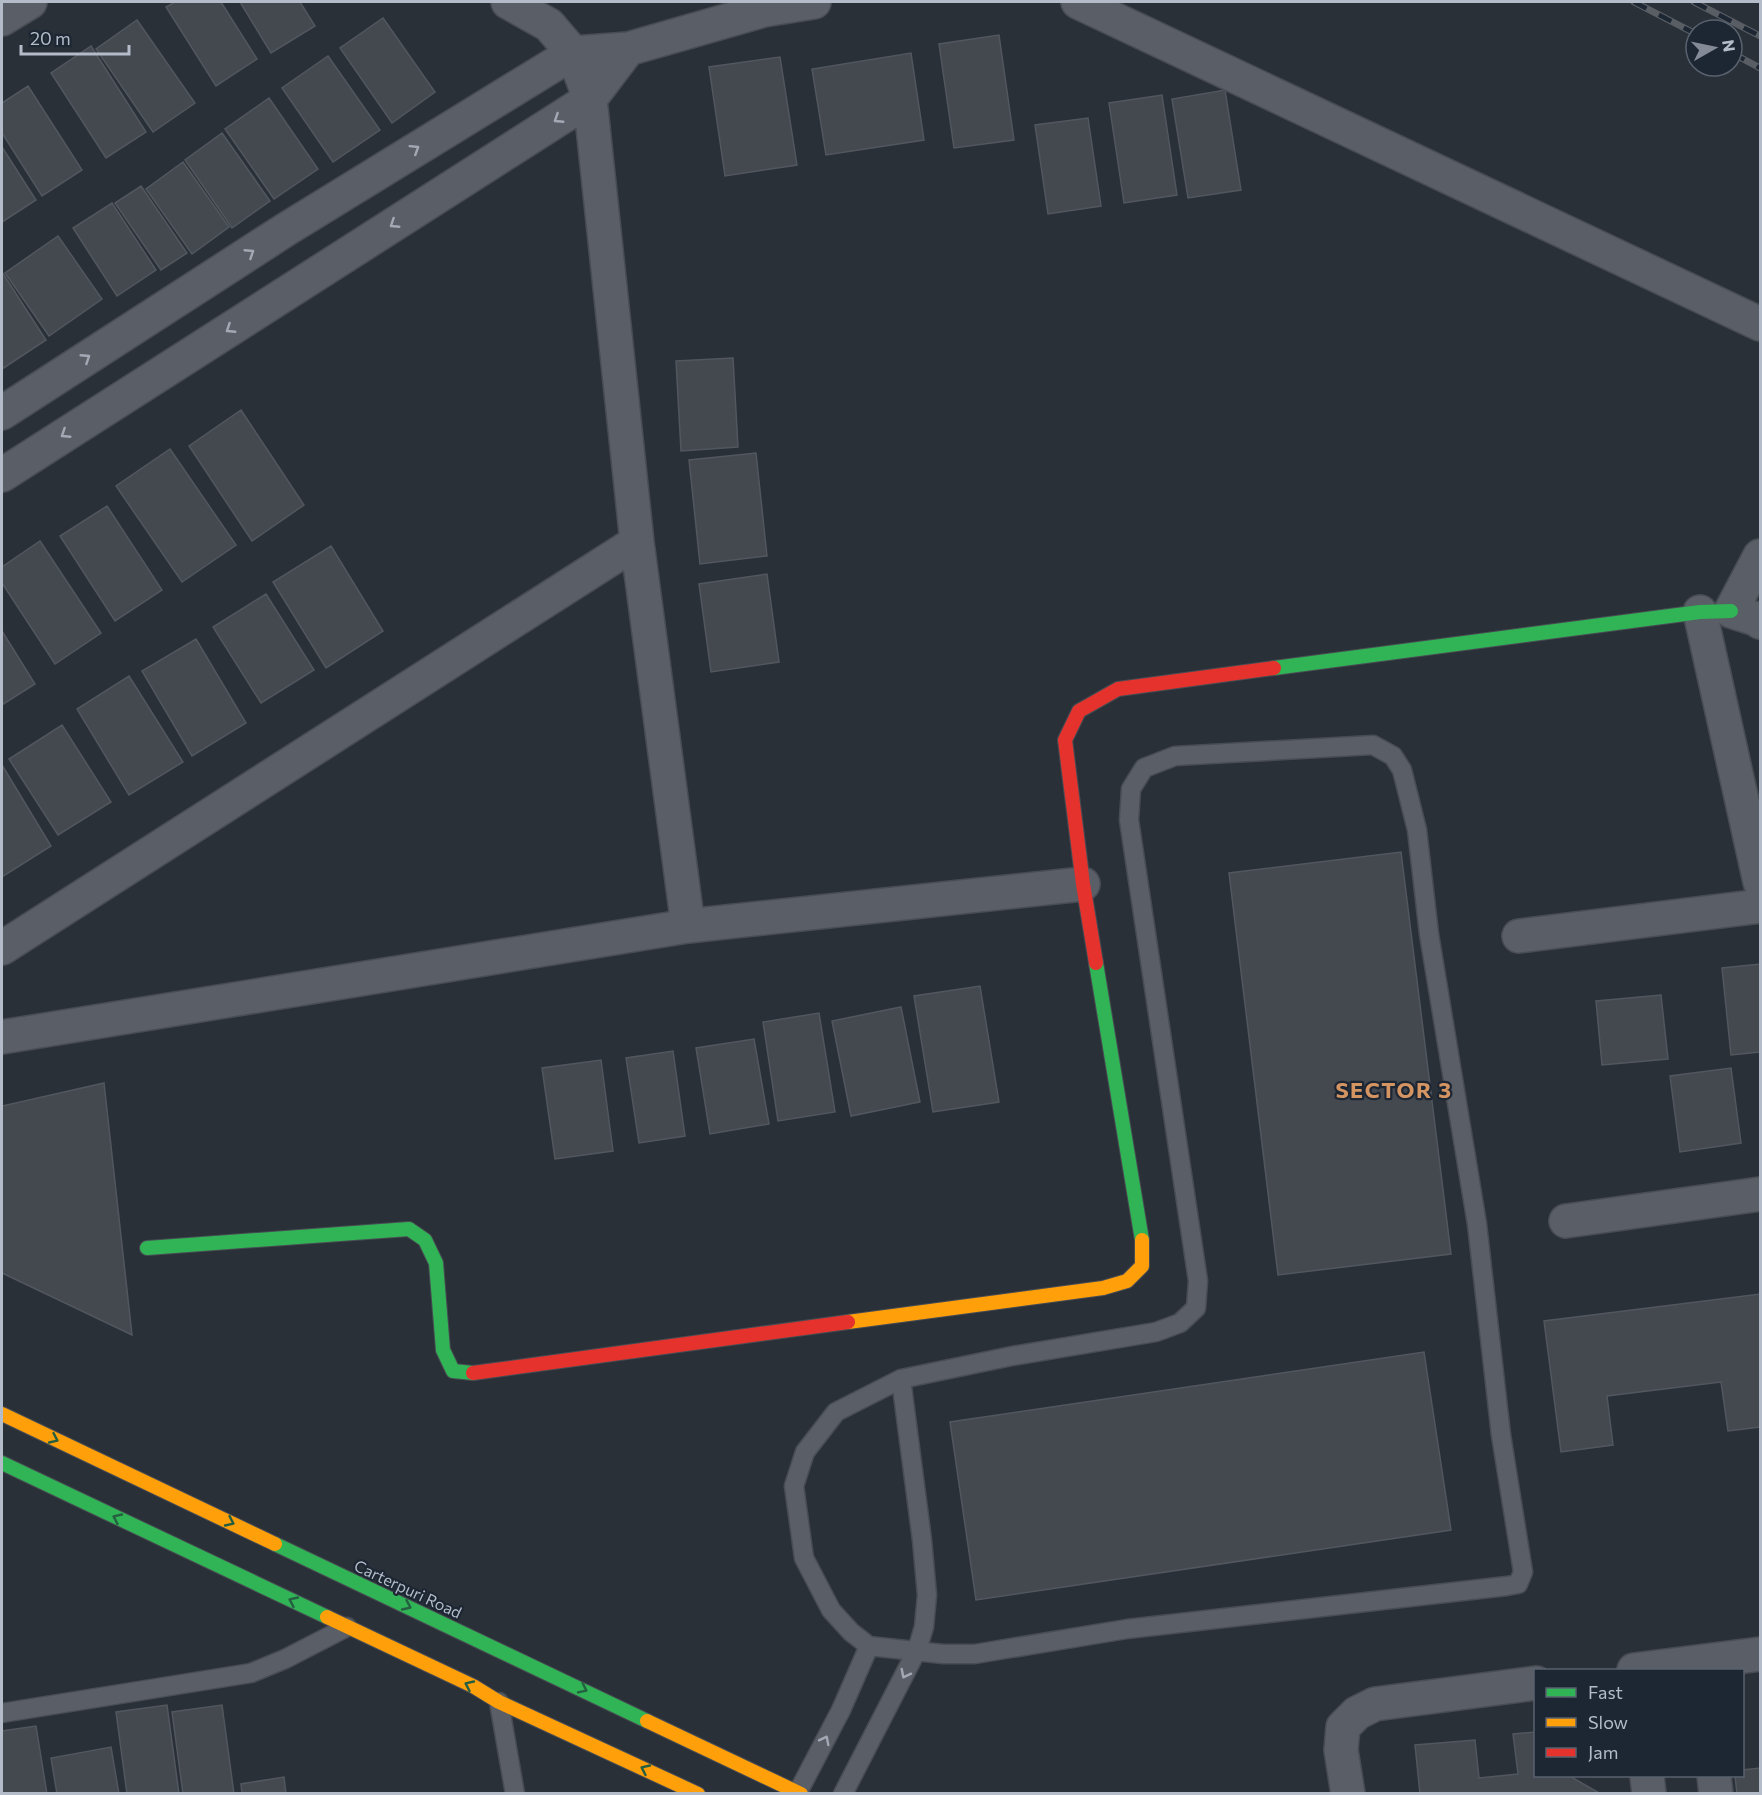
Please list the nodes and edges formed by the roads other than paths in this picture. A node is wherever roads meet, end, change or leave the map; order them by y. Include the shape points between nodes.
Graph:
1 (30, 2) edge
2 (508, 2) edge
3 (814, 2) edge
4 (1078, 2) edge
5 (2, 19) edge
6 (628, 49) junction
7 (573, 53) junction
8 (590, 99) junction
9 (1761, 324) edge
10 (2, 413) edge
11 (2, 475) edge
12 (637, 542) junction
13 (1761, 556) edge
14 (1731, 615) edge
15 (1761, 882) edge
16 (1083, 884) junction
17 (1761, 906) edge
18 (688, 926) junction
19 (1519, 936) dead end
20 (2, 948) edge
21 (2, 1037) edge
22 (1761, 1194) edge
23 (1566, 1221) dead end
24 (147, 1248) dead end
25 (901, 1380) junction
26 (2, 1414) edge
27 (2, 1463) edge
28 (347, 1627) junction
29 (869, 1646) junction
30 (918, 1650) junction
31 (1761, 1654) edge
32 (1705, 1666) edge
33 (1652, 1669) edge
34 (1534, 1683) edge
35 (500, 1702) junction
36 (2, 1713) edge
37 (1647, 1777) edge
38 (1714, 1777) edge
39 (799, 1793) edge
40 (515, 1794) edge
41 (698, 1794) edge
42 (843, 1794) edge
43 (1347, 1794) edge
44 (1649, 1794) edge
45 (1716, 1794) edge

1 - 5 street
2 - 7 street via 549,25
3 - 6 street via 764,10
4 - 9 street
6 - 7 street
6 - 8 street
7 - 8 street
10 -> 7 street via 285,230
8 -> 11 street
8 - 12 street
12 - 18 street
12 - 20 street
13 - 14 street
14 - 15 street
14 - 16 street via 1118,689 1079,711 1065,740
16 - 18 street
16 - 24 street via 1142,1241 1142,1266 1128,1281 1103,1288 474,1373 453,1371 443,1350 436,1263 425,1240 410,1229
17 - 19 street
18 - 21 street
22 - 23 street
25 - 29 lane via 836,1412 805,1452 794,1486 804,1558 831,1610
25 - 30 lane via 927,1595
25 - 30 lane via 1012,1356 1156,1332 1180,1323 1196,1308 1198,1281 1129,820 1131,789 1144,768 1175,756 1373,745 1393,756 1402,770 1416,830 1429,934 1477,1224 1523,1572 1518,1584 1127,1629 975,1654
26 -> 39 street, Carterpuri Road
28 -> 27 street
35 -> 28 street
28 - 36 lane via 251,1673
29 - 30 lane
39 -> 29 lane
30 -> 42 lane
31 - 32 street
32 - 33 street
34 - 43 street via 1375,1704 1357,1713 1342,1727
35 - 40 lane
41 -> 35 street
37 - 44 street
38 - 45 street

